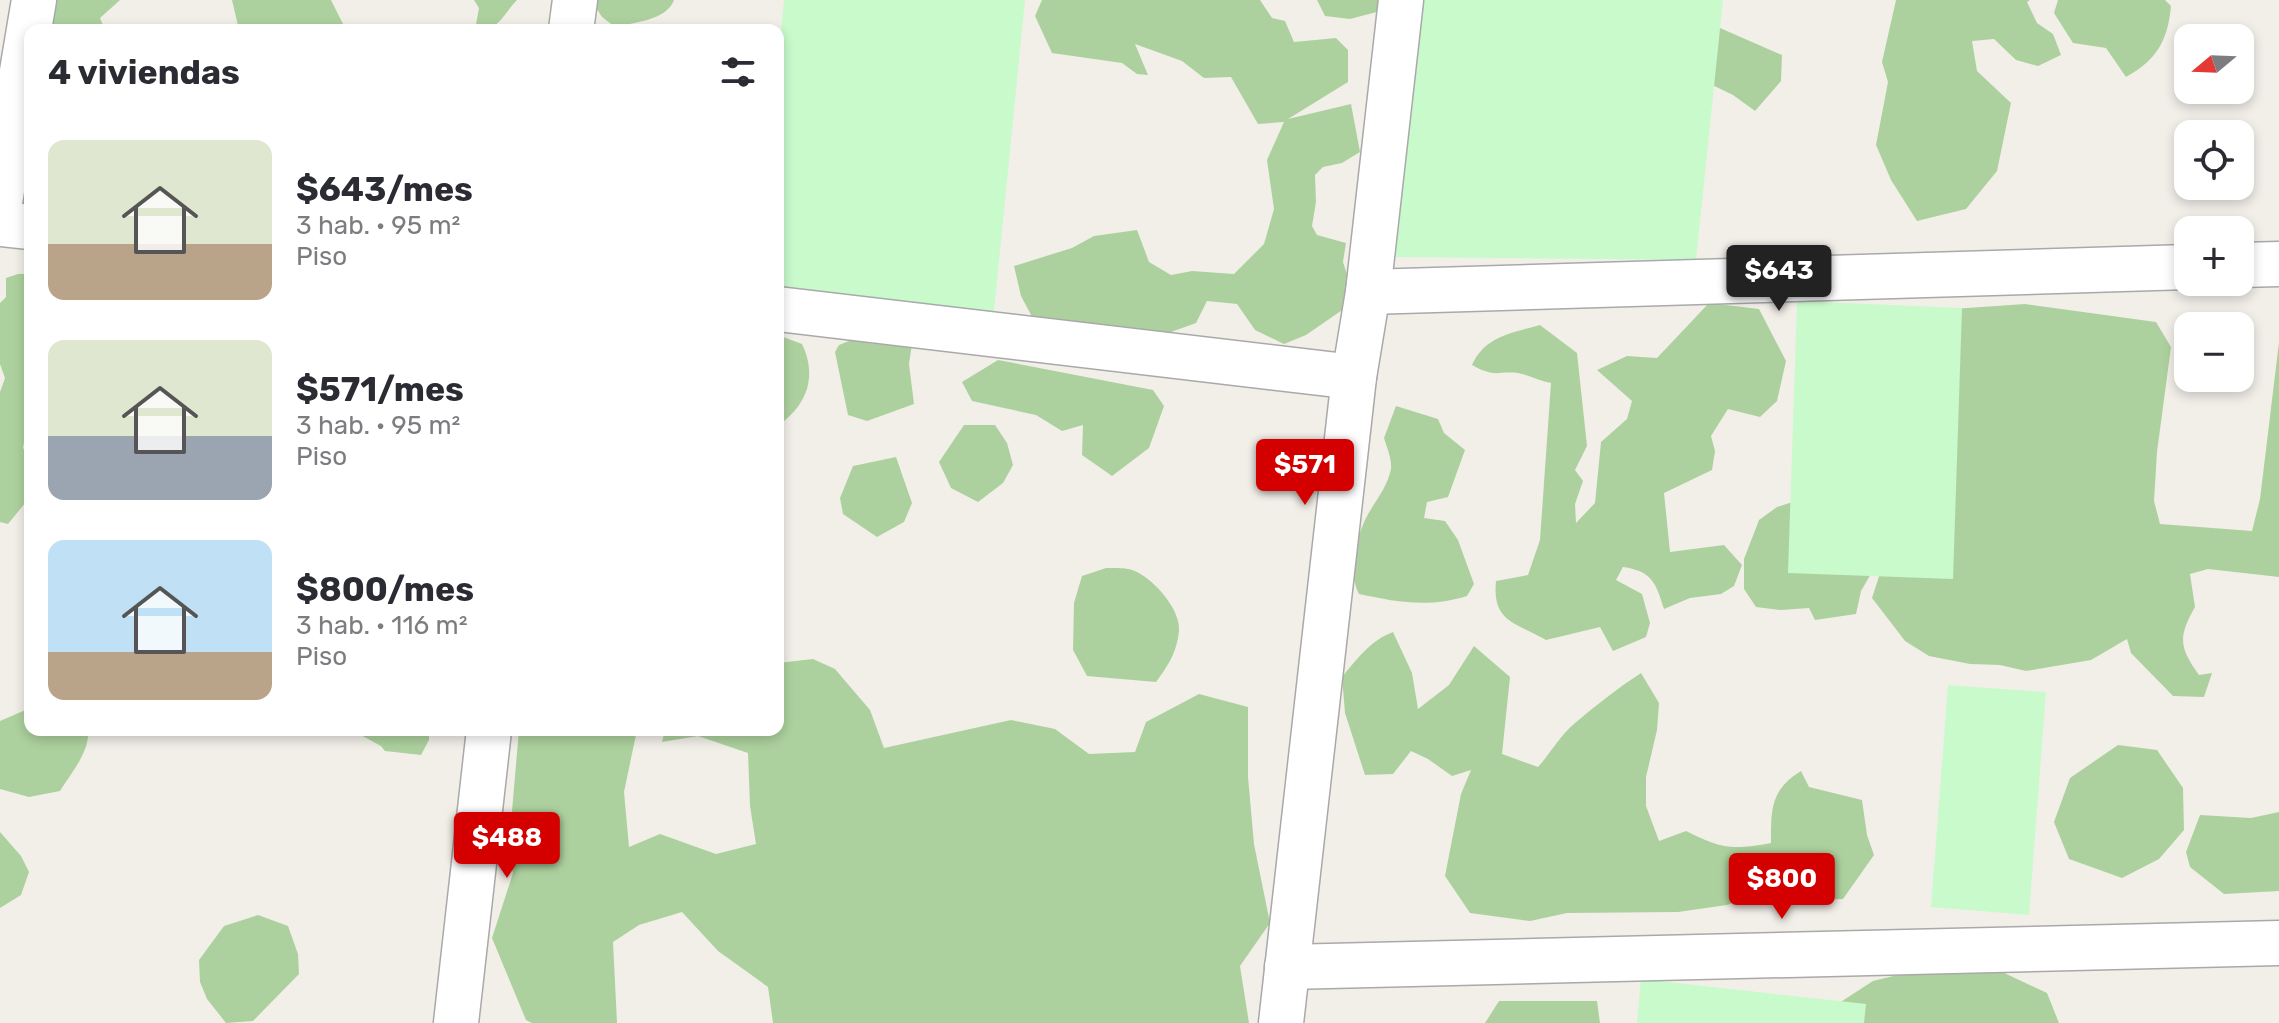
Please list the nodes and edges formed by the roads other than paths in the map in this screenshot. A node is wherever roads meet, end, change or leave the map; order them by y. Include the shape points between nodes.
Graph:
1 (34, 0) edge
2 (575, 0) edge
3 (1401, 0) edge
4 (30, 24) edge
5 (572, 24) edge
6 (24, 59) edge
7 (0, 202) edge
8 (0, 224) edge
9 (24, 226) edge
10 (2279, 264) edge
11 (2254, 265) edge
12 (2174, 267) edge
13 (1368, 292) junction
14 (784, 310) edge
15 (1354, 377) junction
16 (488, 736) edge
17 (2279, 943) edge
18 (1287, 967) junction
19 (456, 1023) edge
20 (1281, 1023) edge

1 - 4 street
2 - 5 street
3 - 13 street
6 - 7 street
8 - 9 street
10 - 11 street
12 - 13 street
13 - 15 street
14 - 15 street
15 - 18 street
16 - 19 street
17 - 18 street
18 - 20 street

